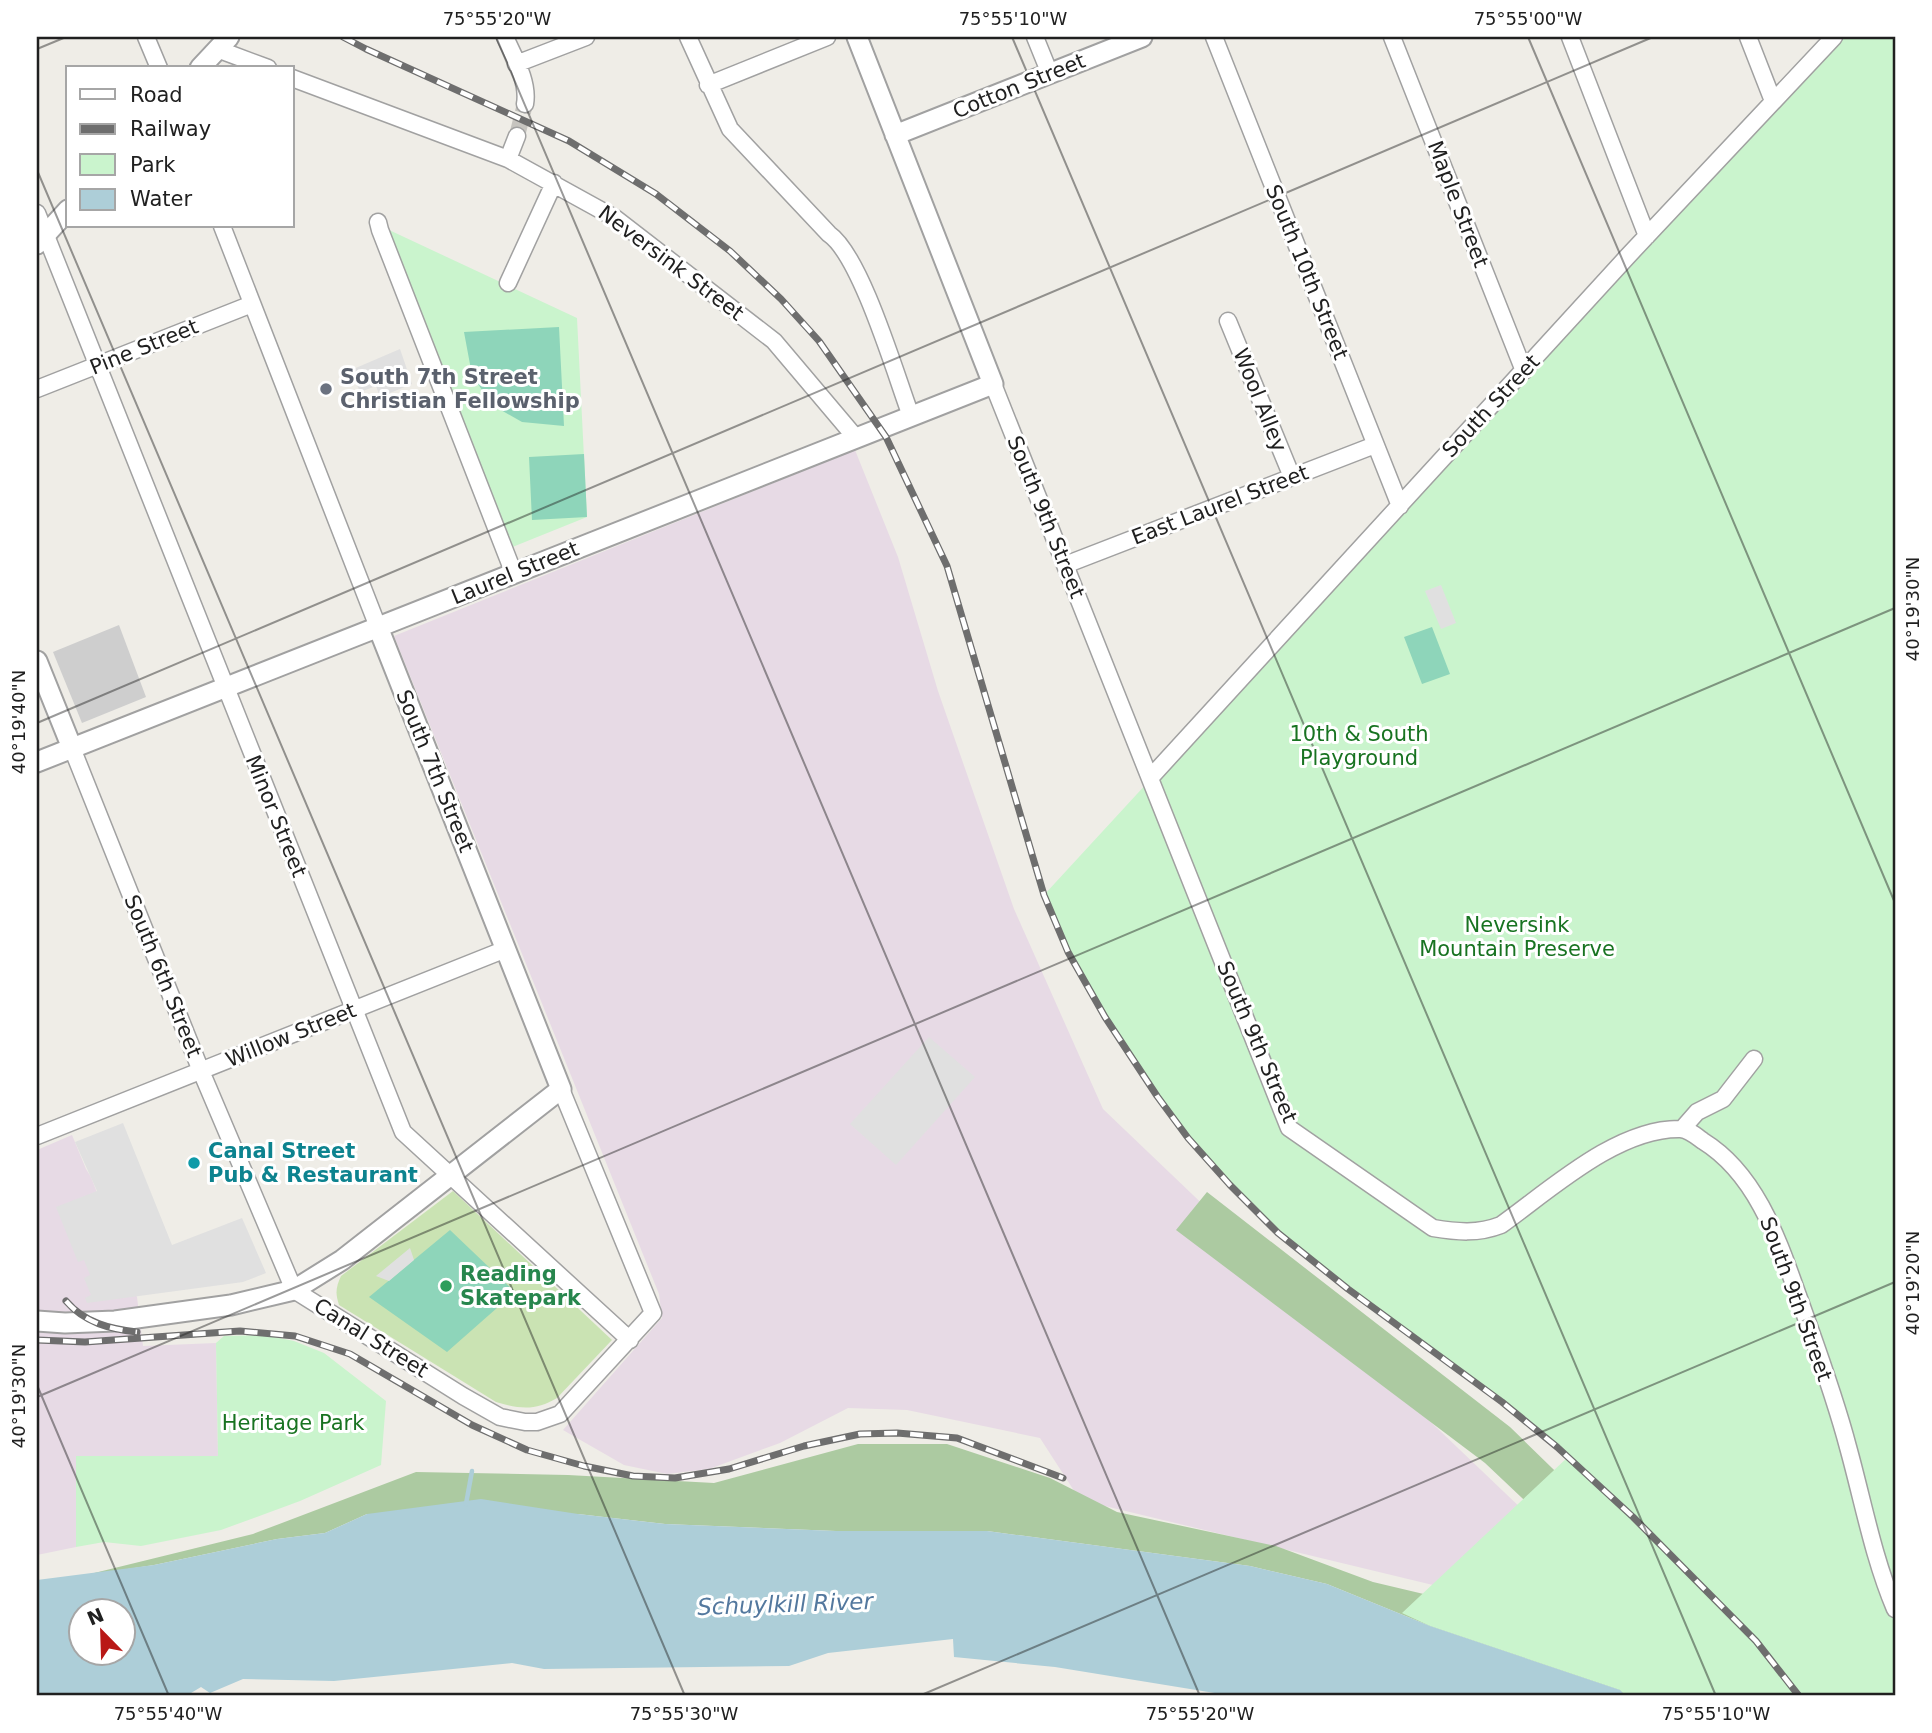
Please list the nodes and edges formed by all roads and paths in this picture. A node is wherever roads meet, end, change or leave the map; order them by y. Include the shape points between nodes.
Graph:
1 (146, 37) edge
2 (505, 37) edge
3 (586, 37) edge
4 (688, 37) edge
5 (827, 37) edge
6 (857, 37) edge
7 (1035, 37) edge
8 (1142, 37) edge
9 (1214, 37) edge
10 (1392, 37) edge
11 (1570, 37) edge
12 (1748, 37) edge
13 (1834, 37) edge
14 (223, 43) edge
15 (516, 64) junction
16 (158, 66) edge
17 (202, 66) edge
18 (264, 66) edge
19 (1050, 74) junction
20 (294, 79) edge
21 (709, 85) junction
22 (1773, 100) junction
23 (525, 104) tunnel mouth
24 (895, 135) junction
25 (517, 136) tunnel mouth
26 (508, 159) junction
27 (554, 183) junction
28 (66, 212) edge
29 (37, 213) edge
30 (378, 222) dead end
31 (223, 228) edge
32 (1647, 236) junction
33 (41, 239) edge
34 (508, 283) dead end
35 (252, 304) junction
36 (1228, 321) dead end
37 (98, 365) junction
38 (1524, 371) junction
39 (993, 384) junction
40 (37, 389) edge
41 (911, 416) junction
42 (856, 438) junction
43 (1375, 445) junction
44 (1292, 477) junction
45 (1399, 506) junction
46 (1065, 565) junction
47 (514, 573) junction
48 (378, 627) junction
49 (37, 661) edge
50 (225, 688) junction
51 (72, 748) junction
52 (37, 762) edge
53 (1150, 778) junction
54 (506, 949) junction
55 (354, 1009) junction
56 (1754, 1059) dead end
57 (201, 1071) junction
58 (561, 1089) junction
59 (1683, 1128) junction
60 (38, 1131) edge
61 (450, 1176) junction
62 (294, 1290) junction
63 (653, 1313) joint
64 (37, 1321) edge
65 (630, 1339) junction
66 (1895, 1609) edge

1 - 16 street
2 - 15 street
3 - 15 street
4 - 21 street
5 - 21 street
6 - 24 street, South 9th Street
7 - 19 street
8 - 19 street, Cotton Street
9 - 43 street, South 10th Street
10 - 38 street, Maple Street
11 - 32 street
12 - 22 street
13 - 22 street, South Street
14 - 17 street
14 - 18 street
15 - 23 street via 527,94
19 - 24 street, Cotton Street
20 - 26 street, Neversink Street
21 - 41 street via 730,129 839,240 852,261
22 - 32 street, South Street
24 - 39 street, South 9th Street
25 - 26 street
26 - 27 street, Neversink Street
27 - 34 street
27 - 42 street, Neversink Street via 629,228 774,341
28 - 33 street
29 - 33 street, Minor Street
30 - 47 street
31 - 35 street, South 7th Street
32 - 38 street, South Street
33 - 37 street, Minor Street
35 - 37 street, Pine Street
35 - 48 street, South 7th Street
36 - 44 street, Wool Alley
37 - 40 street, Pine Street
37 - 50 street, Minor Street
38 - 45 street, South Street
39 - 41 street, Laurel Street
39 - 46 street, South 9th Street
41 - 42 street, Laurel Street
42 - 47 street, Laurel Street
43 - 44 street, East Laurel Street
43 - 45 street, South 10th Street
44 - 46 street, East Laurel Street
45 - 53 street, South Street
46 - 53 street, South 9th Street
47 - 48 street, Laurel Street
48 - 50 street, Laurel Street
48 - 54 street, South 7th Street
49 - 51 street, South 6th Street
50 - 51 street, Laurel Street
50 - 55 street, Minor Street
51 - 52 street, Laurel Street
51 - 57 street, South 6th Street
53 - 59 street, South 9th Street via 1289,1128 1433,1228 1484,1231 1501,1225 1592,1159 1647,1134
54 - 55 street, Willow Street
54 - 58 street, South 7th Street
55 - 57 street, Willow Street
55 - 61 street, Minor Street via 403,1132
56 - 59 street via 1723,1099 1697,1112
57 - 60 street, Willow Street
57 - 62 street, South 6th Street
58 - 61 street
58 - 63 street, South 7th Street
59 - 66 street, South 9th Street via 1716,1149 1750,1185 1765,1213 1844,1432
61 - 62 street via 342,1260
61 - 65 street, Minor Street
62 - 64 street, Canal Street via 231,1305 115,1321
62 - 65 street, Canal Street via 500,1418 525,1422 559,1414
63 - 65 street, Canal Street

